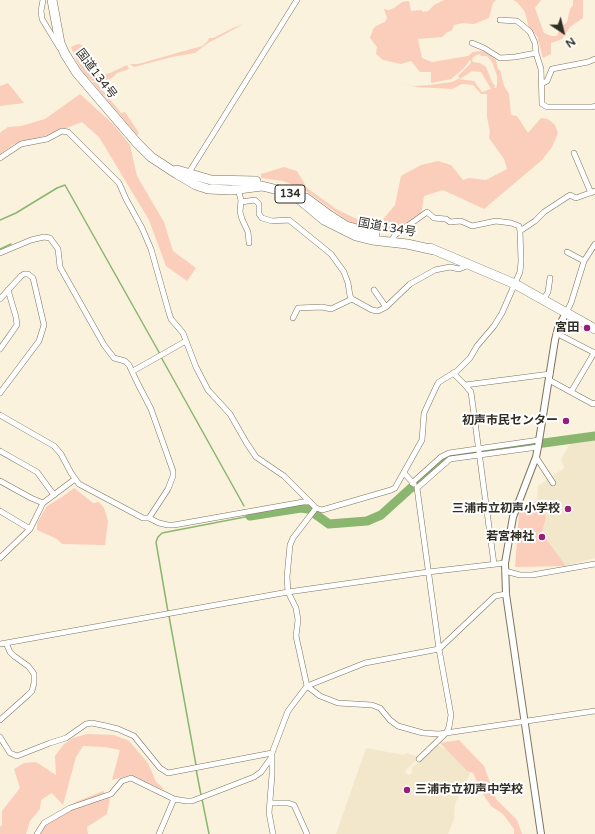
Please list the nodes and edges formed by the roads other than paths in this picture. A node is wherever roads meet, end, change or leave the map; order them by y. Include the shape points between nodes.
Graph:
1 (43, 0) edge
2 (52, 0) edge
3 (297, 0) edge
4 (500, 20) dead end
5 (472, 43) dead end
6 (536, 53) junction
7 (65, 54) junction
8 (595, 59) edge
9 (540, 84) junction
10 (595, 106) edge
11 (145, 150) junction
12 (574, 153) dead end
13 (0, 158) edge
14 (177, 174) junction
15 (188, 174) junction
16 (201, 178) junction
17 (235, 189) junction
18 (593, 192) edge
19 (241, 202) junction
20 (520, 231) junction
21 (393, 238) junction
22 (249, 243) dead end
23 (595, 244) edge
24 (434, 250) junction
25 (567, 252) dead end
26 (0, 253) edge
27 (584, 261) junction
28 (470, 265) junction
29 (550, 278) dead end
30 (515, 284) junction
31 (8, 290) junction
32 (374, 290) dead end
33 (0, 299) edge
34 (352, 299) junction
35 (543, 300) junction
36 (386, 307) junction
37 (566, 313) junction
38 (293, 318) dead end
39 (595, 329) edge
40 (556, 333) junction
41 (186, 341) junction
42 (0, 349) edge
43 (594, 353) edge
44 (133, 372) junction
45 (453, 373) junction
46 (550, 377) junction
47 (2, 385) edge
48 (465, 385) junction
49 (571, 392) junction
50 (0, 393) edge
51 (595, 403) edge
52 (0, 415) edge
53 (539, 444) junction
54 (0, 451) edge
55 (479, 452) junction
56 (536, 457) junction
57 (404, 473) junction
58 (75, 479) junction
59 (1, 483) edge
60 (553, 483) dead end
61 (414, 485) junction
62 (54, 495) junction
63 (310, 502) junction
64 (43, 504) junction
65 (316, 508) junction
66 (0, 511) edge
67 (149, 518) junction
68 (30, 529) junction
69 (0, 558) edge
70 (505, 563) junction
71 (494, 564) junction
72 (595, 564) edge
73 (504, 571) junction
74 (428, 572) junction
75 (288, 592) junction
76 (506, 594) junction
77 (3, 643) edge
78 (439, 650) junction
79 (307, 686) junction
80 (595, 711) edge
81 (0, 720) edge
82 (524, 722) junction
83 (446, 733) junction
84 (0, 737) edge
85 (272, 756) junction
86 (419, 759) dead end
87 (174, 799) junction
88 (270, 803) junction
89 (37, 834) edge
90 (159, 834) edge
91 (273, 834) edge
92 (307, 834) edge
93 (541, 834) edge

1 - 7 street via 43,23
2 - 7 highway, 国道134号 / 134 via 58,35
3 - 15 street
4 - 6 street via 517,21 530,32
5 - 6 street via 500,58
6 - 9 street
7 - 11 highway, 国道134号 / 134 via 85,84
8 - 9 street via 552,69 547,81
9 - 10 street via 542,104 547,107
11 - 14 highway, 国道134号 / 134
11 - 15 highway, 国道134号 / 134 via 169,166
12 - 18 street
13 - 41 street via 21,144 47,139 62,131 68,132 122,188 150,249 171,319 183,333
14 - 15 highway
14 - 17 highway, 国道134号 / 134 via 208,189
15 - 16 highway, 国道134号 / 134
15 - 17 highway via 190,179 197,182
16 - 17 highway via 233,185
16 - 21 highway, 国道134号 / 134 via 280,185 295,191 346,226
17 - 19 street
17 - 24 highway, 国道134号 / 134 via 262,186 282,190 294,195 329,223 356,236
18 - 20 street via 576,198 570,195
19 - 22 street via 240,212 248,232
19 - 34 street via 255,200 259,204 259,214 262,218 272,221 289,220 331,254 344,272
20 - 21 street via 519,226 496,221 472,226 461,221 450,222 434,218 427,212
20 - 30 street via 520,272
21 - 24 highway, 国道134号 / 134
23 - 27 street
24 - 28 highway, 国道134号 / 134
25 - 27 street
26 - 44 street via 31,240 50,238 58,249 60,266 104,345 114,358 128,362
27 - 37 street
28 - 30 highway, 国道134号 / 134
28 - 36 street via 459,269 450,267 435,270 410,284
29 - 35 street via 548,292
30 - 35 highway, 国道134号 / 134
30 - 45 street via 498,320 470,358
31 - 33 street
31 - 42 street via 17,325
31 - 47 street via 24,274 31,276 44,325 39,341
32 - 36 street
34 - 36 street via 372,310 378,311
34 - 38 street via 331,309 298,308
35 - 37 highway, 国道134号 / 134
37 - 39 highway, 国道134号 / 134
37 - 40 street
40 - 43 street
40 - 46 street
41 - 44 street
41 - 63 street via 208,390 230,414 256,457 284,476
43 - 49 street
44 - 67 street via 151,409 173,470 168,489
45 - 48 street
45 - 57 street via 439,382 431,397 424,413 422,440
46 - 48 street
46 - 49 street
46 - 53 street
47 - 50 street
48 - 55 street via 471,392
49 - 51 street
52 - 58 street via 54,446
53 - 55 street
53 - 56 street
54 - 62 street via 37,472
55 - 61 street via 450,459
55 - 71 street
56 - 60 street
56 - 70 street via 513,517
57 - 61 street
57 - 65 street via 391,490 326,510
58 - 62 street
58 - 67 street via 143,518
59 - 64 street
61 - 74 street
62 - 64 street
63 - 65 street
63 - 67 street via 174,525
64 - 68 street
65 - 75 street via 290,545
66 - 68 street
68 - 69 street
70 - 71 street
70 - 73 street
71 - 74 street
72 - 73 street via 532,575
73 - 76 street
74 - 75 street
74 - 78 street
75 - 77 street
75 - 79 street via 296,608 296,636
76 - 78 street via 496,596
76 - 82 street
77 - 81 street via 32,671 34,683 32,691
78 - 79 street via 364,663
78 - 83 street via 451,715
79 - 83 street via 320,696 338,703 372,705 380,708 398,726 423,733
79 - 85 street via 288,711
80 - 82 street
82 - 83 street
82 - 93 street
83 - 86 street
84 - 85 street via 10,753 16,756 66,738 86,724 92,723 134,736 168,773
85 - 87 street via 261,772 254,777 199,799
85 - 88 street
87 - 89 street via 131,778 122,781 111,794 70,808 44,823
87 - 90 street
88 - 91 street
88 - 92 street via 294,805

